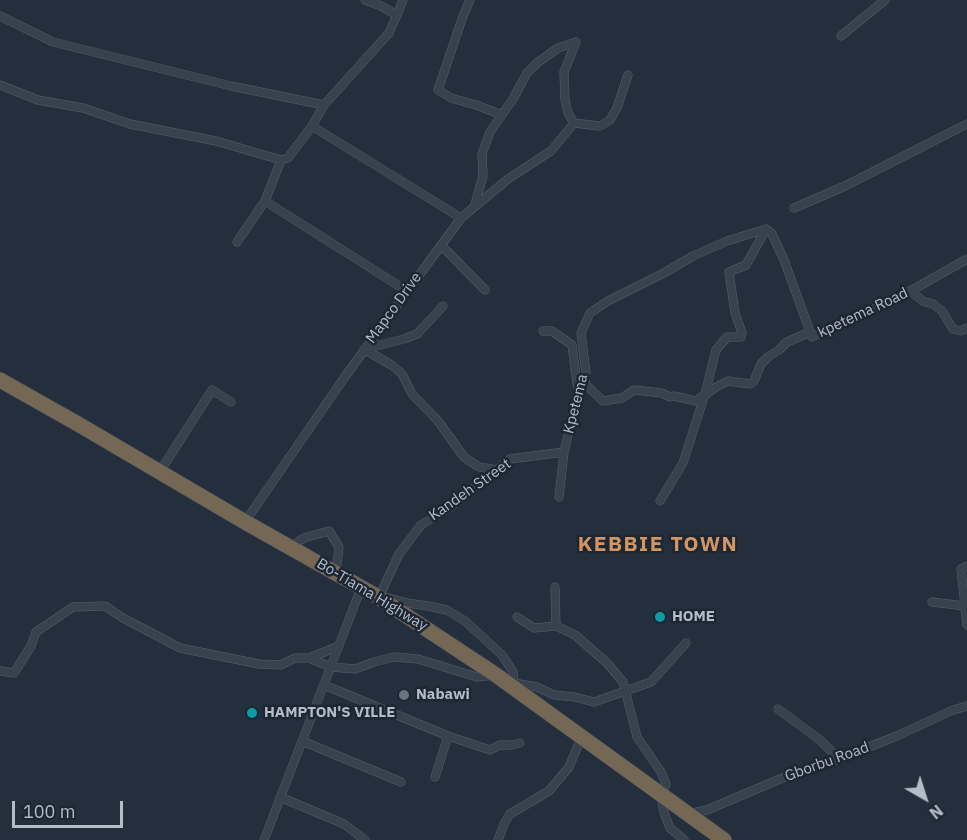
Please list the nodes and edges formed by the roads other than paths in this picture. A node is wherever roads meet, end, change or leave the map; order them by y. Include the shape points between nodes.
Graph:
1 (365, 0) edge
2 (403, 0) edge
3 (470, 0) edge
4 (885, 0) edge
5 (397, 15) junction
6 (0, 16) edge
7 (841, 36) dead end
8 (628, 75) dead end
9 (0, 85) edge
10 (324, 105) junction
11 (502, 115) junction
12 (574, 123) junction
13 (967, 124) edge
14 (312, 126) junction
15 (281, 160) junction
16 (265, 201) junction
17 (475, 206) junction
18 (794, 208) dead end
19 (461, 218) junction
20 (766, 229) junction
21 (237, 242) dead end
22 (441, 244) junction
23 (967, 259) edge
24 (485, 290) dead end
25 (407, 291) junction
26 (910, 291) junction
27 (443, 306) dead end
28 (967, 328) edge
29 (543, 331) dead end
30 (810, 332) junction
31 (364, 349) junction
32 (584, 379) junction
33 (0, 380) edge
34 (578, 393) junction
35 (705, 394) junction
36 (231, 402) dead end
37 (564, 452) junction
38 (497, 470) junction
39 (159, 473) junction
40 (559, 497) dead end
41 (660, 501) dead end
42 (245, 522) junction
43 (291, 547) junction
44 (967, 566) edge
45 (336, 573) junction
46 (555, 586) dead end
47 (361, 588) junction
48 (379, 596) junction
49 (932, 602) dead end
50 (965, 606) junction
51 (517, 617) dead end
52 (967, 625) edge
53 (556, 626) junction
54 (686, 643) dead end
55 (339, 646) junction
56 (309, 658) junction
57 (331, 667) junction
58 (0, 671) edge
59 (496, 675) junction
60 (324, 685) junction
61 (514, 685) junction
62 (625, 691) junction
63 (967, 706) edge
64 (778, 710) dead end
65 (448, 736) junction
66 (582, 736) junction
67 (302, 741) junction
68 (520, 743) dead end
69 (839, 759) junction
70 (435, 777) dead end
71 (401, 782) dead end
72 (280, 796) junction
73 (661, 796) junction
74 (686, 814) junction
75 (264, 840) edge
76 (365, 840) edge
77 (498, 840) edge
78 (684, 840) edge
79 (724, 840) edge

1 - 5 street
2 - 5 street
3 - 11 street via 438,90
4 - 7 street
5 - 10 street via 389,33
6 - 10 street via 53,42
8 - 12 street via 610,120 600,126
9 - 15 street via 38,100 83,108
10 - 14 street
11 - 12 street via 537,63 558,48 576,42 564,72 565,100
11 - 17 street via 482,154 483,176
12 - 17 street, Mapco Drive via 552,151 508,178
13 - 18 street
14 - 15 street via 288,158
14 - 19 street
15 - 16 street
16 - 21 street
16 - 25 street
17 - 19 street, Mapco Drive
19 - 22 street, Mapco Drive
20 - 30 street, kpetema Road via 784,260
20 - 32 street, Kpetema via 693,256 590,313 581,333
20 - 35 street via 746,265 729,272 742,333 727,337 716,350
22 - 24 street
22 - 25 street, Mapco Drive
23 - 26 street, kpetema Road
25 - 31 street, Mapco Drive
26 - 28 street via 942,311 953,329
26 - 30 street, kpetema Road via 812,337
27 - 31 street via 417,334
29 - 34 street via 552,331 572,345
30 - 35 street via 769,356 750,384 728,381
31 - 38 street via 402,374 412,394 464,457 479,467
31 - 42 street, Mapco Drive
32 - 34 street, Kpetema
32 - 35 street via 603,401 621,398 634,390 696,401
33 - 39 highway, Bo-Tiama Highway
34 - 37 street, Kpetema
35 - 41 street via 683,463
36 - 39 street via 212,390
37 - 38 street, Kandeh Street via 510,459
37 - 40 street, Kpetema
38 - 48 street, Kandeh Street via 421,525 399,554
39 - 42 highway, Bo-Tiama Highway
42 - 43 highway, Bo-Tiama Highway
43 - 45 highway, Bo-Tiama Highway
43 - 45 street via 304,538 329,531 339,547
44 - 50 street via 961,569
45 - 47 highway, Bo-Tiama Highway
46 - 53 street
47 - 48 highway, Bo-Tiama Highway
47 - 55 street
48 - 59 highway, Bo-Tiama Highway
48 - 61 street via 447,610 465,621 502,655 513,672
49 - 50 street
50 - 52 street
51 - 53 street via 534,628
53 - 62 street via 575,635 607,663 623,682
54 - 62 street via 651,681
55 - 56 street
55 - 57 street
56 - 57 street
56 - 58 street via 295,658 281,665 259,664 180,648 105,606 73,607 36,632 14,674
57 - 59 street via 355,669 394,657 418,658 477,677
57 - 60 street
59 - 61 highway, Bo-Tiama Highway
60 - 65 street
60 - 67 street
61 - 62 street via 522,683 554,695 594,702
61 - 66 highway, Bo-Tiama Highway
62 - 73 street via 637,737 666,784
63 - 69 street, Gborbu Road
64 - 69 street
65 - 68 street via 490,750
65 - 70 street
66 - 73 highway, Bo-Tiama Highway
66 - 77 street via 568,767 549,791 510,814
67 - 71 street
67 - 72 street
69 - 74 street, Gborbu Road via 707,810
72 - 75 street
72 - 76 street via 344,824
73 - 74 highway, Bo-Tiama Highway
73 - 78 street via 670,828
74 - 79 highway, Bo-Tiama Highway

